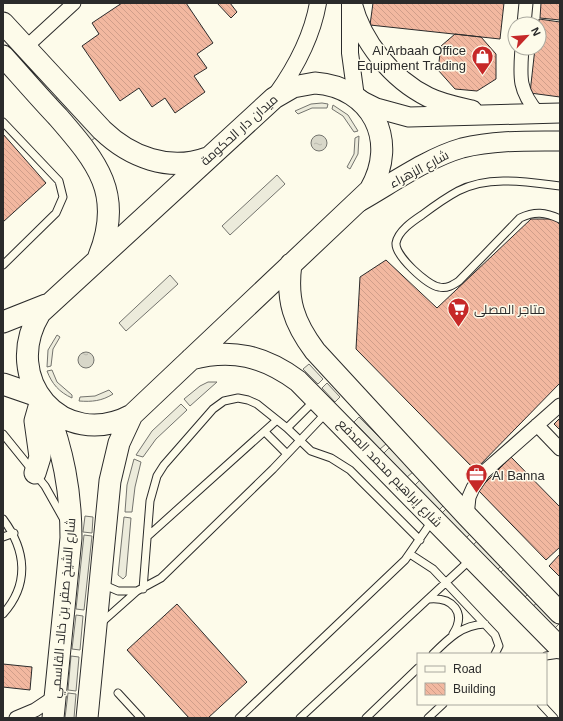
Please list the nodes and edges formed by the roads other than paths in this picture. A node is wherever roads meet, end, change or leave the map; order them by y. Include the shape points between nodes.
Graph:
1 (74, 3) edge
2 (318, 3) edge
3 (351, 3) edge
4 (526, 3) edge
5 (525, 16) edge
6 (3, 23) edge
7 (3, 44) edge
8 (29, 52) junction
9 (522, 56) edge
10 (8, 65) edge
11 (274, 98) junction
12 (358, 99) junction
13 (538, 113) junction
14 (487, 114) junction
15 (560, 114) edge
16 (3, 122) edge
17 (560, 141) edge
18 (208, 158) junction
19 (560, 186) edge
20 (355, 205) junction
21 (560, 219) edge
22 (99, 257) junction
23 (291, 264) junction
24 (3, 265) edge
25 (49, 304) junction
26 (3, 322) edge
27 (191, 359) junction
28 (3, 384) edge
29 (42, 400) junction
30 (323, 404) junction
31 (560, 405) edge
32 (132, 415) junction
33 (277, 420) junction
34 (538, 425) junction
35 (287, 428) junction
36 (265, 432) junction
37 (4, 436) edge
38 (299, 440) junction
39 (560, 449) edge
40 (287, 454) junction
41 (35, 473) junction
42 (467, 516) junction
43 (434, 518) junction
44 (3, 519) edge
45 (14, 534) junction
46 (148, 536) junction
47 (3, 537) edge
48 (71, 538) junction
49 (420, 540) junction
50 (410, 554) junction
51 (473, 558) junction
52 (446, 582) junction
53 (100, 583) junction
54 (140, 590) junction
55 (429, 599) junction
56 (560, 613) edge
57 (3, 614) edge
58 (486, 624) junction
59 (96, 627) junction
60 (452, 636) junction
61 (560, 648) edge
62 (434, 653) edge
63 (496, 653) edge
64 (560, 654) edge
65 (547, 656) edge
66 (417, 669) edge
67 (118, 693) dead end
68 (56, 696) junction
69 (442, 705) edge
70 (542, 705) edge
71 (16, 718) edge
72 (53, 718) edge
73 (87, 718) edge
74 (141, 718) edge
75 (239, 718) edge
76 (301, 718) edge
77 (366, 718) edge
78 (428, 718) edge
79 (554, 718) edge

1 - 8 street
2 - 11 street via 305,47
3 - 12 street via 350,53
3 - 14 main road via 370,44 397,76 436,101
4 - 5 street
6 - 8 main road
7 - 8 main road via 18,59 25,60
8 - 18 main road via 102,130 127,150 147,158 172,163 197,162
9 - 13 street via 521,83 524,94
10 - 22 main road via 84,147 99,169 108,208 106,233
11 - 12 main road, ميدان دار الحكومة via 293,87 315,83 336,87
11 - 18 main road, ميدان دار الحكومة
12 - 14 main road via 409,117
12 - 20 main road, ميدان دار الحكومة via 368,108 378,127 382,149 375,180 370,190
13 - 14 main road
13 - 15 main road
16 - 24 lane via 59,181 63,197 56,213
17 - 20 main road, شارع الزهراء via 490,143 462,148 436,158
18 - 22 main road, ميدان دار الحكومة
19 - 21 lane via 490,182 459,190 410,223 398,236 397,250 400,256 429,282 441,288 447,287 459,281 520,218 539,212
20 - 23 main road, ميدان دار الحكومة
22 - 25 main road, ميدان دار الحكومة
23 - 27 main road, ميدان دار الحكومة
23 - 42 main road, شارع إبراهيم محمد المدفع via 290,301 306,340
25 - 26 main road
25 - 29 main road, ميدان دار الحكومة via 33,323 26,348 27,373
27 - 30 main road, شارع إبراهيم محمد المدفع via 222,353 255,358 288,373
27 - 32 main road, ميدان دار الحكومة
28 - 29 main road
29 - 32 main road, ميدان دار الحكومة via 65,419 88,425 111,424
29 - 41 main road via 35,421 40,457
29 - 48 main road, شارع الشيخ صقر بن خالد القاسمي via 66,469
30 - 35 lane
30 - 38 lane
30 - 43 main road, شارع إبراهيم محمد المدفع
31 - 34 street
32 - 53 main road via 119,443 112,469
33 - 35 lane
33 - 36 lane
33 - 46 lane via 248,400 238,398 224,401 213,409 157,476 150,501
34 - 39 street
34 - 42 street via 484,472 469,497
35 - 38 lane
36 - 40 lane
36 - 46 lane
37 - 41 lane
38 - 40 lane
38 - 49 lane via 311,451 331,458 350,470
40 - 54 lane via 169,571
41 - 48 lane via 54,500
42 - 56 main road, شارع إبراهيم محمد المدفع
43 - 49 lane
43 - 51 main road, شارع إبراهيم محمد المدفع
44 - 45 lane
45 - 47 lane
45 - 57 lane via 20,550 20,580 13,602
46 - 54 lane
48 - 68 main road, شارع الشيخ صقر بن خالد القاسمي
49 - 50 lane
50 - 52 lane via 426,563
50 - 75 lane
51 - 52 lane
51 - 61 main road, شارع إبراهيم محمد المدفع
52 - 55 lane
52 - 58 lane
53 - 54 lane via 118,591
53 - 59 main road
54 - 59 lane
55 - 60 lane via 446,600 458,611 458,626
55 - 76 lane
58 - 60 lane via 467,626
58 - 63 lane via 498,640 499,646
59 - 73 main road
60 - 62 lane
64 - 65 lane
66 - 77 lane
67 - 74 lane
68 - 71 street via 35,710
68 - 72 main road, شارع الشيخ صقر بن خالد القاسمي
69 - 78 lane
70 - 79 lane

